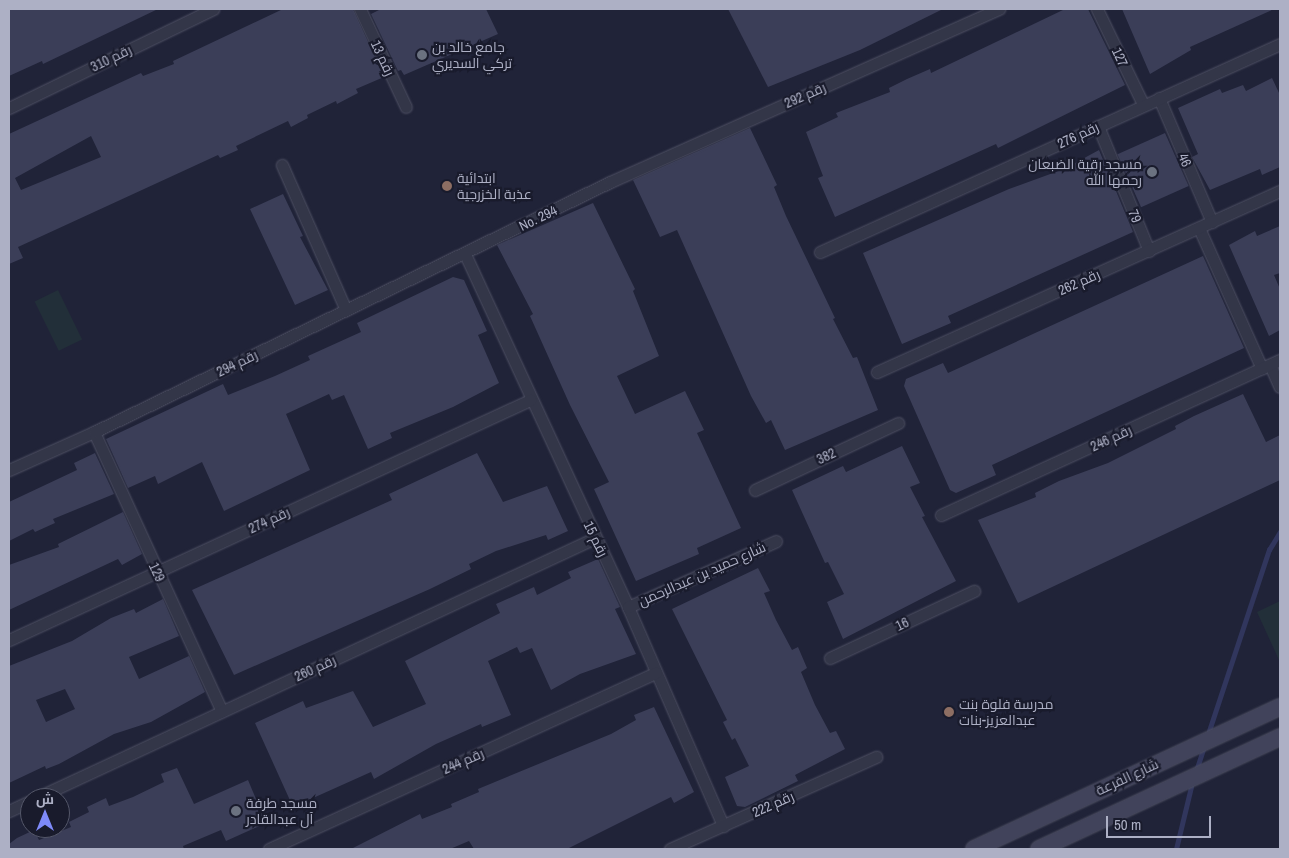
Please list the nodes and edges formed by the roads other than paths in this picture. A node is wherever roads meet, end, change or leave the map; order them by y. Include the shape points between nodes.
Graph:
1 (213, 9) edge
2 (360, 9) edge
3 (999, 9) edge
4 (1097, 9) edge
5 (1280, 44) edge
6 (1159, 98) junction
7 (1143, 104) junction
8 (406, 107) dead end
9 (9, 108) edge
10 (1098, 126) junction
11 (282, 165) dead end
12 (610, 182) joint
13 (1280, 191) edge
14 (1212, 222) junction
15 (1199, 228) junction
16 (1149, 251) junction
17 (820, 252) dead end
18 (465, 254) junction
19 (346, 310) junction
20 (1271, 365) edge
21 (877, 372) dead end
22 (1280, 387) edge
23 (530, 400) junction
24 (898, 423) dead end
25 (94, 432) junction
26 (9, 470) edge
27 (755, 490) dead end
28 (941, 515) dead end
29 (595, 538) junction
30 (776, 541) dead end
31 (157, 571) junction
32 (974, 591) dead end
33 (628, 607) junction
34 (9, 640) edge
35 (830, 658) dead end
36 (656, 673) junction
37 (1280, 707) edge
38 (222, 711) junction
39 (1280, 737) edge
40 (876, 758) dead end
41 (57, 788) edge
42 (723, 826) junction
43 (283, 846) edge
44 (269, 849) edge
45 (670, 849) edge
46 (974, 849) edge
47 (1039, 849) edge

1 - 9 street, رقم 310
2 - 8 street, رقم 13
3 - 12 street, رقم 292
4 - 7 street, 127
5 - 6 street, رقم 276
6 - 7 street, رقم 276
6 - 14 street, 46
7 - 10 street, رقم 276
10 - 16 street, 79
10 - 17 street, رقم 276
11 - 19 street
12 - 18 street, No. 294
13 - 14 street, رقم 262
14 - 15 street, رقم 262
15 - 16 street, رقم 262
15 - 20 street
16 - 21 street, رقم 262
18 - 19 street, رقم 294
18 - 23 street, رقم 15
19 - 25 street, رقم 294
20 - 22 street
20 - 28 street, رقم 246
23 - 29 street, رقم 15
23 - 31 street, رقم 274
24 - 27 street, 382
25 - 26 street, رقم 294
25 - 31 street, 129
29 - 33 street, رقم 15
29 - 38 street, رقم 260
30 - 33 street, شارع حميد بن عبدالرحمن
31 - 34 street, رقم 274
31 - 38 street, 129
32 - 35 street, 16
33 - 36 street, رقم 15
36 - 42 street, رقم 15
36 - 43 street, رقم 244
37 - 46 street, شارع الفرعة
38 - 41 street, رقم 260
39 - 47 street, شارع الفرعة
40 - 42 street, رقم 222
42 - 45 street, رقم 222
43 - 44 street, رقم 244

